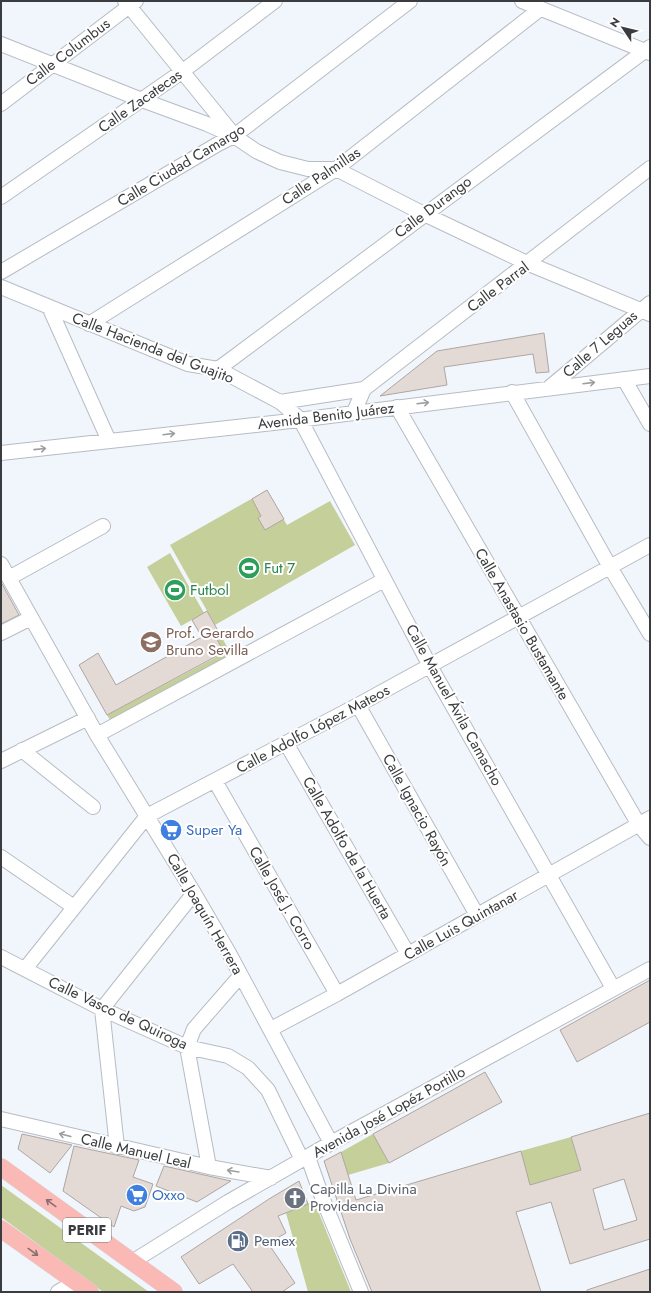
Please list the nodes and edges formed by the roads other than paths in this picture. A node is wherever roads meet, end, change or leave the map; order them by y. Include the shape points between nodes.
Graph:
1 (275, 1) edge
2 (410, 1) edge
3 (522, 1) edge
4 (130, 3) edge
5 (540, 9) junction
6 (1, 44) edge
7 (648, 50) edge
8 (50, 65) junction
9 (183, 71) junction
10 (142, 100) junction
11 (1, 104) edge
12 (234, 136) junction
13 (650, 168) edge
14 (336, 169) junction
15 (1, 197) edge
16 (424, 214) junction
17 (529, 264) junction
18 (1, 272) edge
19 (1, 287) edge
20 (50, 309) junction
21 (647, 309) edge
22 (89, 324) junction
23 (218, 369) junction
24 (650, 376) edge
25 (624, 379) junction
26 (550, 387) junction
27 (364, 389) junction
28 (512, 392) junction
29 (280, 402) junction
30 (397, 407) junction
31 (354, 412) junction
32 (300, 419) junction
33 (650, 424) edge
34 (110, 441) junction
35 (1, 453) edge
36 (103, 526) dead end
37 (650, 545) edge
38 (1, 564) edge
39 (610, 567) junction
40 (9, 578) junction
41 (384, 580) junction
42 (517, 617) junction
43 (31, 618) junction
44 (1, 633) edge
45 (650, 634) edge
46 (430, 666) junction
47 (358, 705) junction
48 (88, 718) junction
49 (97, 735) junction
50 (286, 743) junction
51 (22, 750) junction
52 (1, 761) edge
53 (215, 781) junction
54 (93, 807) dead end
55 (146, 816) junction
56 (644, 822) edge
57 (650, 838) edge
58 (1, 857) edge
59 (550, 876) junction
60 (194, 893) junction
61 (74, 907) junction
62 (477, 915) junction
63 (408, 954) junction
64 (1, 957) edge
65 (25, 969) junction
66 (650, 969) edge
67 (241, 975) junction
68 (613, 988) junction
69 (337, 994) junction
70 (102, 1009) junction
71 (271, 1029) junction
72 (187, 1047) junction
73 (1, 1120) edge
74 (331, 1143) junction
75 (117, 1147) junction
76 (305, 1159) junction
77 (1, 1167) edge
78 (209, 1168) junction
79 (271, 1178) junction
80 (1, 1229) edge
81 (132, 1262) junction
82 (75, 1282) junction
83 (58, 1292) edge
84 (90, 1292) edge
85 (174, 1292) edge
86 (361, 1292) edge

1 - 9 street, Calle Zacatecas
2 - 12 street, Calle Ciudad Camargo
3 - 5 street
4 - 8 street, Calle Columbus
4 - 9 street
5 - 7 street
5 - 14 street, Calle Palmillas
6 - 8 street
7 - 16 street, Calle Durango
8 - 10 street
8 - 11 street, Calle Columbus
9 - 10 street, Calle Zacatecas
9 - 12 street
10 - 12 street
10 - 15 street, Calle Zacatecas
12 - 14 street via 256,151 280,162 308,169
12 - 18 street, Calle Ciudad Camargo
13 - 17 street, Calle Parral
14 - 16 street
14 - 22 street, Calle Palmillas
16 - 17 street
16 - 23 street, Calle Durango
17 - 21 street
17 - 27 street, Calle Parral
19 - 20 street, Calle Hacienda del Guajito
20 - 22 street, Calle Hacienda del Guajito
20 - 34 street
21 - 26 street, Calle 7 Leguas
22 - 23 street, Calle Hacienda del Guajito via 188,364
23 - 29 street, Calle Hacienda del Guajito
24 - 25 street, Avenida Benito Juárez
26 -> 25 street, Avenida Benito Juárez
25 - 33 street
26 - 28 street, Avenida Benito Juárez
27 - 29 street
27 - 31 street, Calle Parral
30 -> 28 street, Avenida Benito Juárez
28 - 39 street
29 - 32 street, Calle Hacienda del Guajito
30 - 31 street, Avenida Benito Juárez
30 - 42 street, Calle Anastasio Bustamante
31 - 32 street, Avenida Benito Juárez
34 -> 32 street, Avenida Benito Juárez
32 - 41 street, Calle Manuel Ávila Camacho
35 -> 34 street, Avenida Benito Juárez
36 - 40 street
37 - 39 street, Calle Adolfo López Mateos
38 - 40 street, Calle Joaquín Herrera
39 - 42 street, Calle Adolfo López Mateos
39 - 45 street
40 - 43 street, Calle Joaquín Herrera
41 - 46 street, Calle Manuel Ávila Camacho
41 - 49 street
42 - 46 street, Calle Adolfo López Mateos
42 - 56 street, Calle Anastasio Bustamante
43 - 44 street
43 - 48 street, Calle Joaquín Herrera
46 - 47 street, Calle Adolfo López Mateos
46 - 59 street, Calle Manuel Ávila Camacho
47 - 50 street, Calle Adolfo López Mateos
47 - 62 street, Calle Ignacio Rayón
48 - 49 street, Calle Joaquín Herrera
48 - 51 street
49 - 55 street, Calle Joaquín Herrera
50 - 53 street, Calle Adolfo López Mateos
50 - 63 street, Calle Adolfo de la Huerta
51 - 52 street
51 - 54 street
53 - 55 street, Calle Adolfo López Mateos
53 - 69 street, Calle José J. Corro
55 - 60 street, Calle Joaquín Herrera
55 - 61 street, Calle Adolfo López Mateos
56 - 57 street, Calle Anastasio Bustamante
56 - 59 street, Calle Luis Quintanar
58 - 61 street
59 - 62 street, Calle Luis Quintanar
59 - 68 street, Calle Manuel Ávila Camacho
60 - 67 street, Calle Joaquín Herrera
60 - 70 street
61 - 65 street, Calle Adolfo López Mateos
62 - 63 street, Calle Luis Quintanar
63 - 69 street, Calle Luis Quintanar
64 - 65 street, Calle Vasco de Quiroga
65 - 70 street, Calle Vasco de Quiroga
66 - 68 street, Avenida José Lopéz Portillo
67 - 71 street, Calle Joaquín Herrera
67 - 72 street via 194,1029
68 - 74 street, Avenida José Lopéz Portillo
69 - 71 street, Calle Luis Quintanar
70 - 72 street, Calle Vasco de Quiroga
70 - 75 street
71 - 74 street, Calle Joaquín Herrera
72 - 76 street, Calle Vasco de Quiroga via 228,1056 248,1068 268,1090
72 - 78 street
75 -> 73 street, Calle Manuel Leal
74 - 76 street, Avenida José Lopéz Portillo
75 - 78 street, Calle Manuel Leal
76 - 79 street, Avenida José Lopéz Portillo
76 - 86 street
81 -> 77 main road, PERIF
79 -> 78 street, Calle Manuel Leal
79 - 81 street, Avenida José Lopéz Portillo
80 -> 82 main road
81 - 85 main road, PERIF
82 - 83 street
82 - 84 main road

